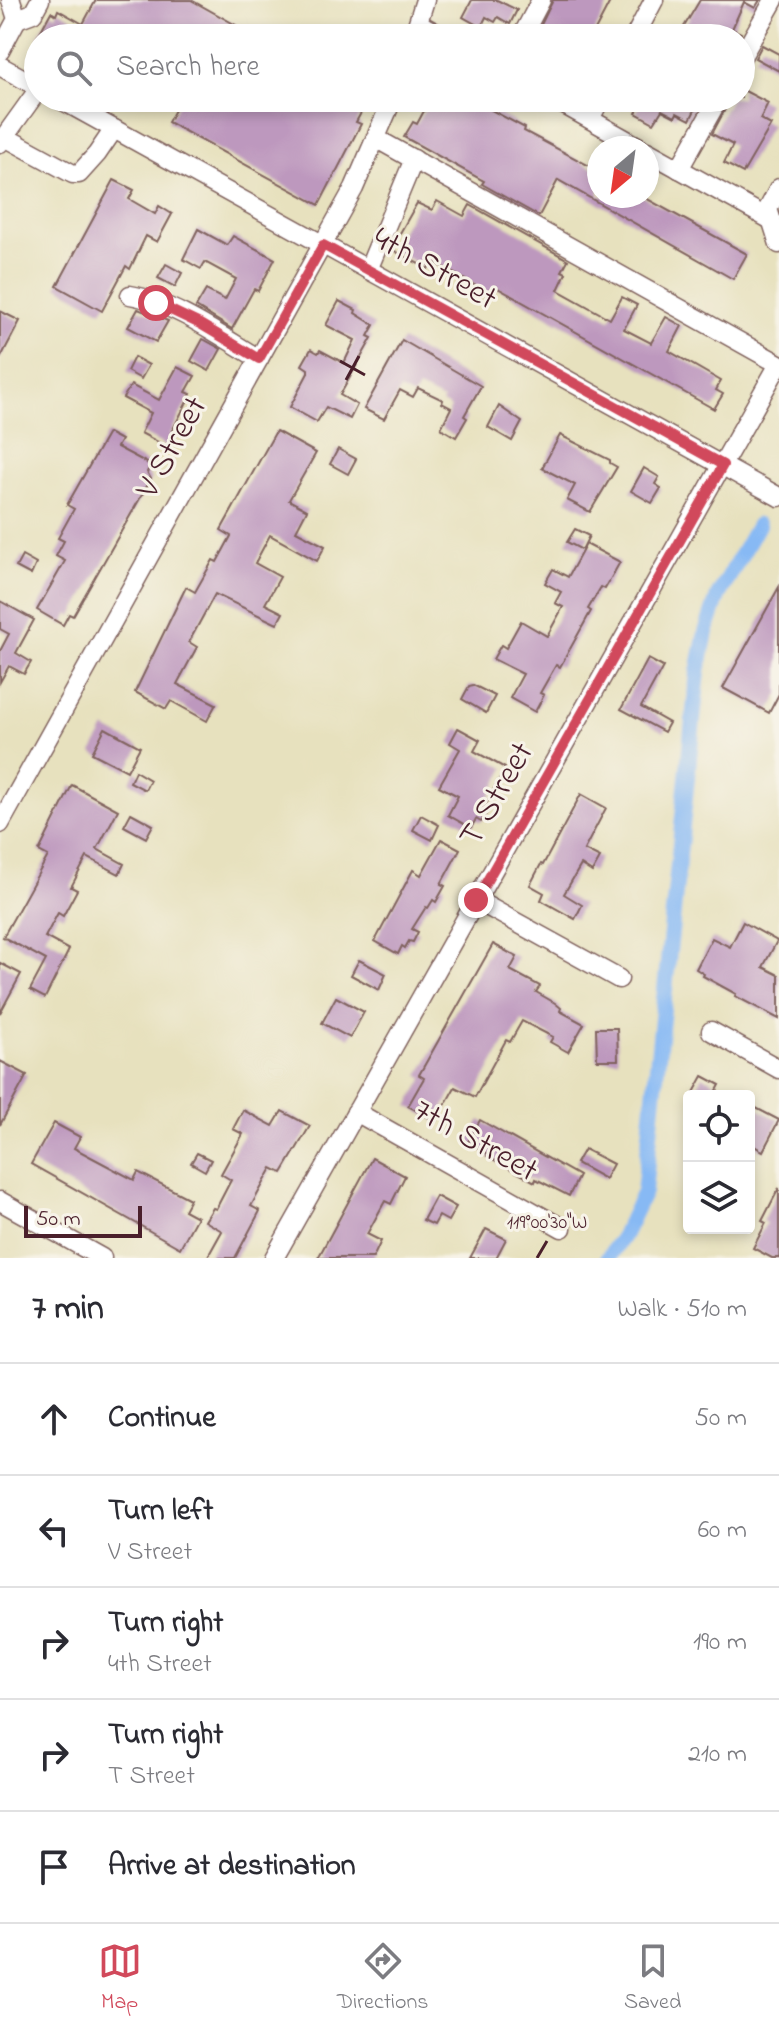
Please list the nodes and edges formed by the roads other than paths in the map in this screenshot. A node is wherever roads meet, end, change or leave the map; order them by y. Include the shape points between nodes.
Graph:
1 (11, 0) edge
2 (40, 0) edge
3 (425, 0) edge
4 (541, 0) edge
5 (654, 0) edge
6 (774, 0) edge
7 (17, 19) junction
8 (418, 24) edge
9 (528, 24) edge
10 (641, 24) edge
11 (755, 33) edge
12 (0, 51) edge
13 (0, 66) edge
14 (24, 80) edge
15 (24, 109) edge
16 (83, 112) edge
17 (388, 112) edge
18 (577, 112) edge
19 (594, 112) edge
20 (711, 112) edge
21 (590, 119) junction
22 (114, 129) junction
23 (620, 136) edge
24 (377, 139) junction
25 (3, 140) edge
26 (659, 158) edge
27 (414, 159) junction
28 (679, 169) junction
29 (779, 188) edge
30 (771, 220) junction
31 (779, 244) edge
32 (323, 245) junction
33 (368, 270) junction
34 (130, 295) dead end
35 (259, 359) junction
36 (779, 364) edge
37 (723, 465) junction
38 (779, 497) edge
39 (0, 824) edge
40 (476, 900) junction
41 (619, 979) dead end
42 (711, 1031) dead end
43 (779, 1069) edge
44 (356, 1112) junction
45 (0, 1201) edge
46 (562, 1228) dead end
47 (102, 1258) edge
48 (274, 1258) edge

1 - 7 street
2 - 7 street via 33,13
3 - 8 street
4 - 9 street
5 - 10 street
6 - 11 street
7 - 12 street
13 - 14 street
15 - 25 street
16 - 22 street, 4th Street
17 - 24 street, V Street
18 - 21 street
19 - 21 street
20 - 28 street
21 - 23 street
22 - 25 street via 79,174
22 - 32 street, 4th Street
24 - 27 street
24 - 32 street, V Street
26 - 28 street
27 - 33 street
27 - 36 street
28 - 30 street
29 - 30 street via 768,209
30 - 31 street
32 - 33 street, 4th Street
32 - 35 street, V Street
33 - 37 street, 4th Street
34 - 35 street via 200,324
35 - 39 street, V Street
36 - 37 street, T Street
37 - 38 street, 4th Street
37 - 40 street, T Street
40 - 41 street
40 - 44 street, T Street
42 - 43 street
44 - 46 street, 7th Street
44 - 48 street, T Street
45 - 47 street

